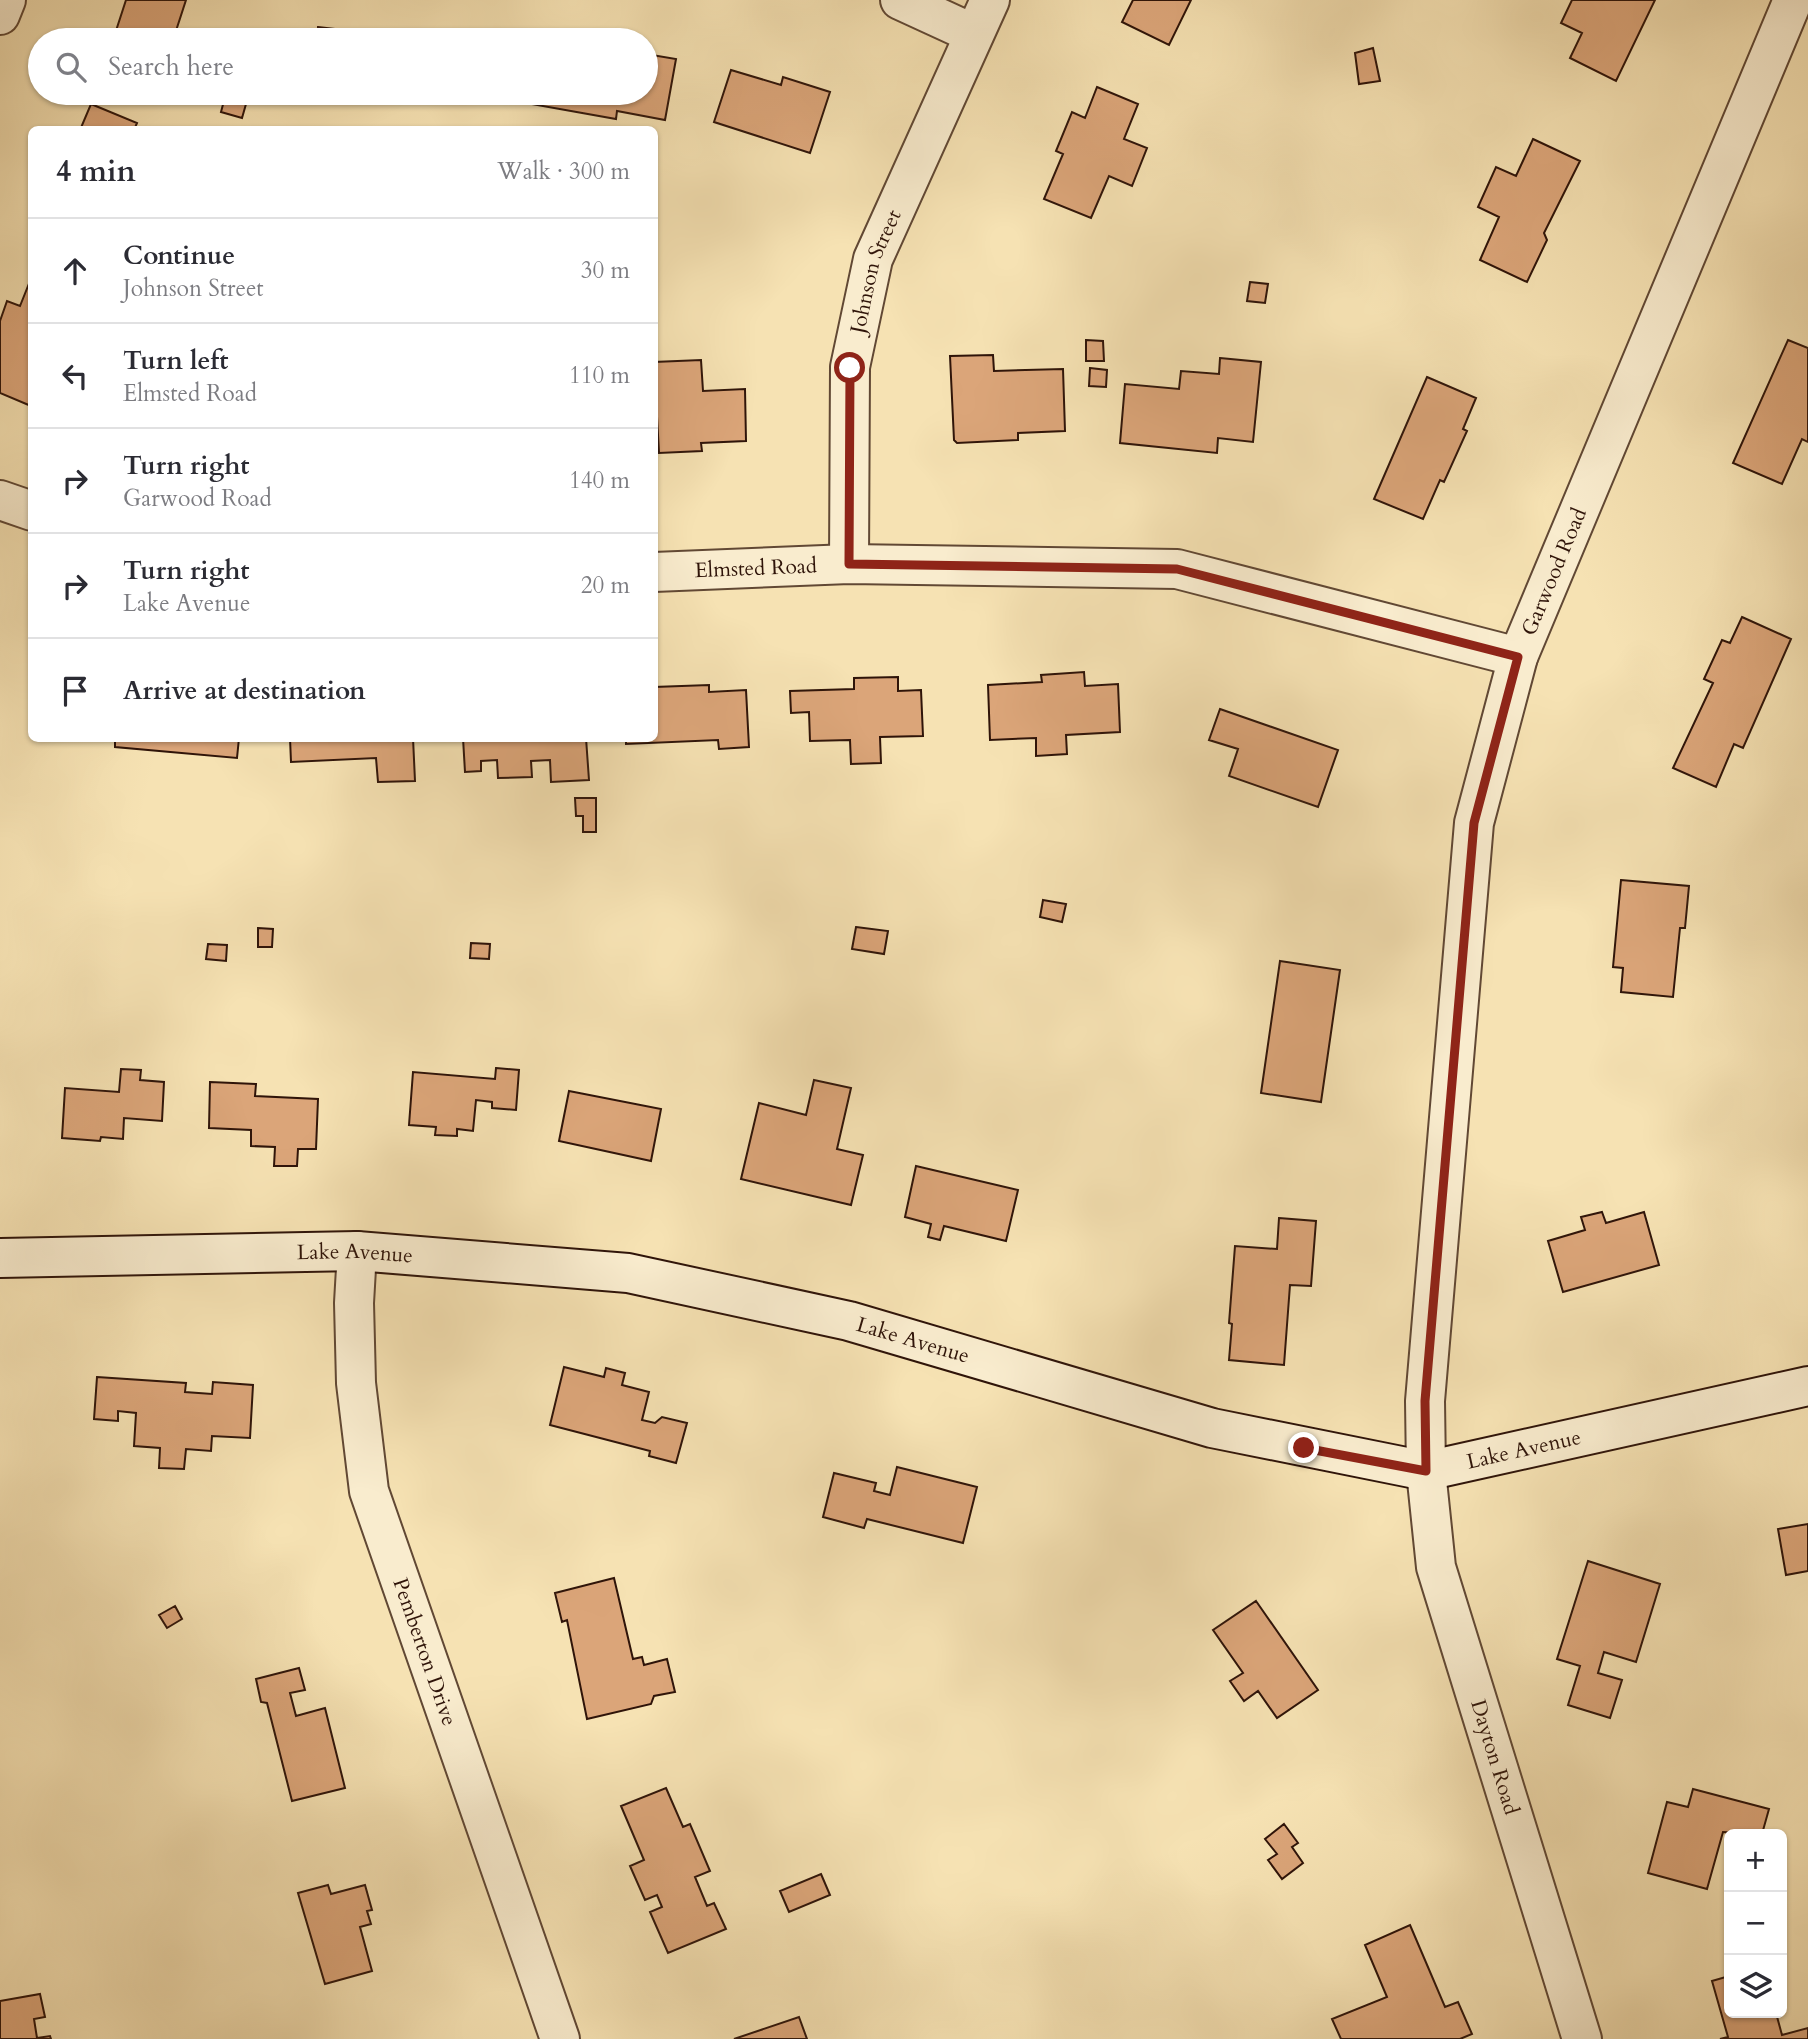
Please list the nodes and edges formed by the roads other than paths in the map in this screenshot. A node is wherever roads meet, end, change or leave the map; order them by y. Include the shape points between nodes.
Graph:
1 (6, 0) edge
2 (900, 0) edge
3 (990, 0) edge
4 (1793, 0) edge
5 (0, 15) edge
6 (974, 34) junction
7 (0, 500) edge
8 (28, 510) edge
9 (849, 564) junction
10 (658, 572) edge
11 (1518, 657) junction
12 (358, 1251) junction
13 (0, 1258) edge
14 (1808, 1386) edge
15 (1426, 1471) junction
16 (560, 2039) edge
17 (1583, 2039) edge

1 - 5 street
2 - 6 street
3 - 6 street, Johnson Street
4 - 11 street, Garwood Road
6 - 9 street, Johnson Street via 873,259 850,368
7 - 8 street
9 - 10 street, Elmsted Road
9 - 11 street, Elmsted Road via 1177,569
11 - 15 street, Garwood Road via 1474,823 1425,1401
12 - 13 street, Lake Avenue
12 - 15 street, Lake Avenue via 628,1273 849,1321 1212,1429
12 - 16 street, Pemberton Drive via 356,1383 369,1491
14 - 15 street, Lake Avenue
15 - 17 street, Dayton Road via 1436,1567

